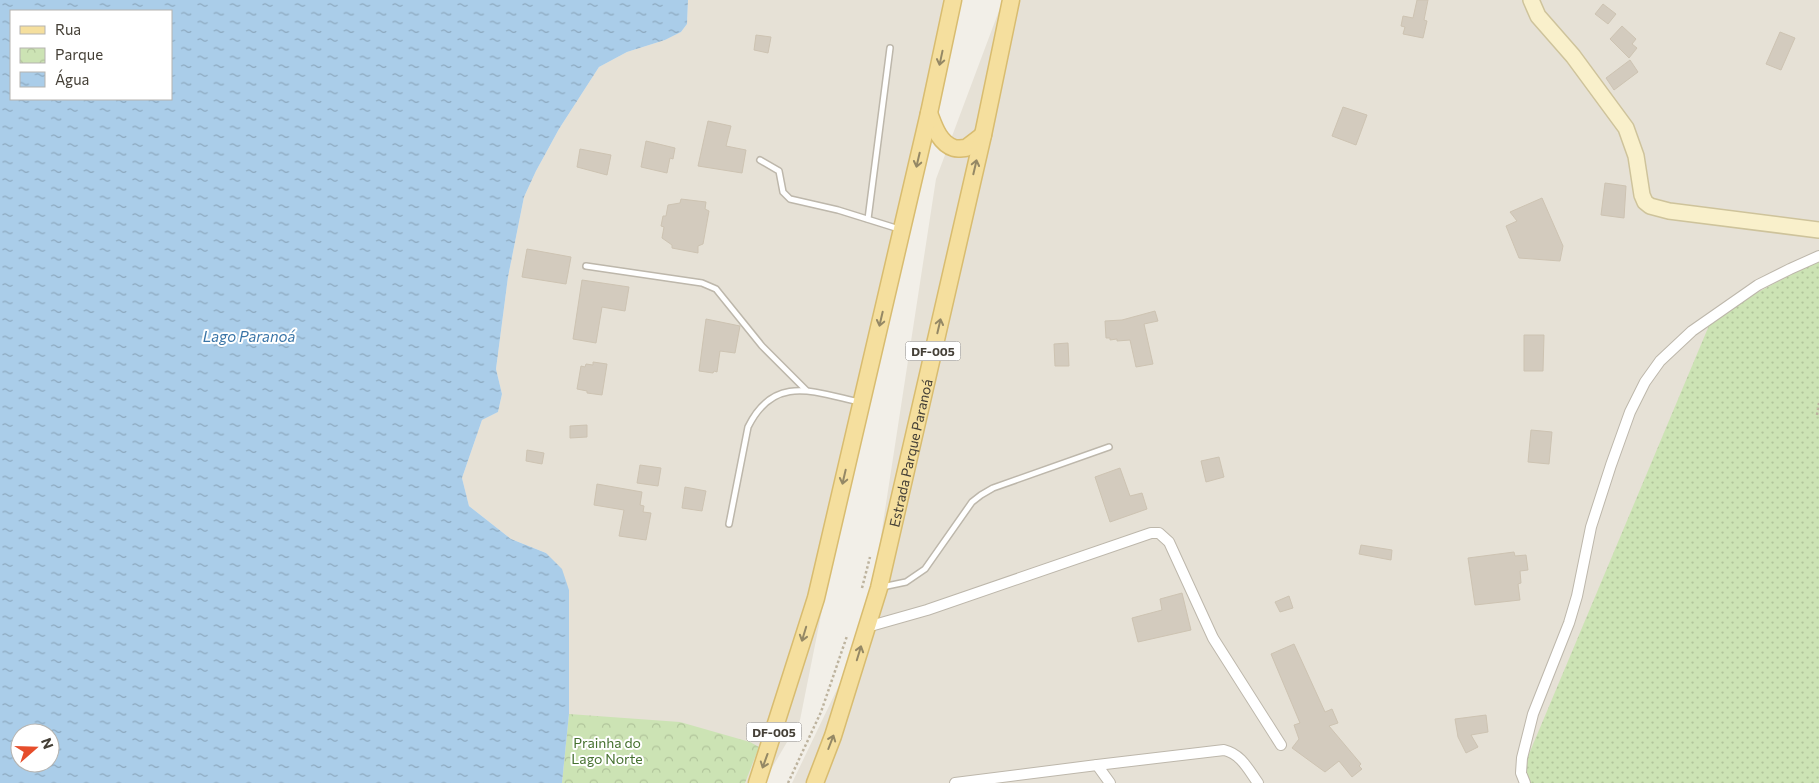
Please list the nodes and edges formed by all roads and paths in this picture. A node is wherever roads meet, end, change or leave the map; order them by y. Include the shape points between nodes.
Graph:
1 (953, 0) edge
2 (1011, 0) edge
3 (1532, 0) edge
4 (890, 48) dead end
5 (929, 113) junction
6 (983, 135) junction
7 (760, 160) dead end
8 (868, 219) junction
9 (901, 230) junction
10 (1819, 230) edge
11 (1819, 256) edge
12 (586, 266) dead end
13 (806, 390) junction
14 (862, 403) junction
15 (1819, 403) edge
16 (1817, 415) dead end
17 (1108, 446) dead end
18 (729, 524) dead end
19 (870, 553) dead end
20 (879, 588) junction
21 (861, 592) dead end
22 (867, 627) junction
23 (850, 629) dead end
24 (1281, 745) dead end
25 (1097, 765) junction
26 (816, 782) edge
27 (757, 783) edge
28 (788, 783) edge
29 (955, 783) edge
30 (1110, 783) edge
31 (1258, 783) edge
32 (1525, 783) edge

1 -> 5 main road, DF-005
2 - 6 main road, Estrada Parque Paranoá / DF-005
3 - 10 street via 1538,16 1573,56 1626,128 1636,156 1645,202 1669,211
4 - 8 lane
5 - 6 main road via 936,132 954,148 966,148
5 -> 9 main road, DF-005
20 -> 6 main road, Estrada Parque Paranoá / DF-005
7 - 8 lane via 779,170 783,192 790,199
8 - 9 lane
9 -> 14 main road, DF-005
11 - 32 street via 1758,285 1692,331 1660,360 1645,382 1630,412 1590,527 1569,623 1533,714 1522,758 1521,773
12 - 13 lane via 702,283 716,289 762,346
13 - 14 lane
13 - 18 lane via 796,390 768,401 755,414 748,427
14 -> 27 main road, DF-005 via 816,598
15 - 16 path
17 - 20 lane via 981,495 972,502 924,569 906,582
19 - 21 path
20 - 22 main road, Estrada Parque Paranoá / DF-005
22 - 24 street via 1159,533 1169,542 1213,638
26 -> 22 main road, Estrada Parque Paranoá / DF-005
23 - 28 path via 821,712
25 - 29 street
25 - 30 street
25 - 31 street via 1224,750 1241,758

